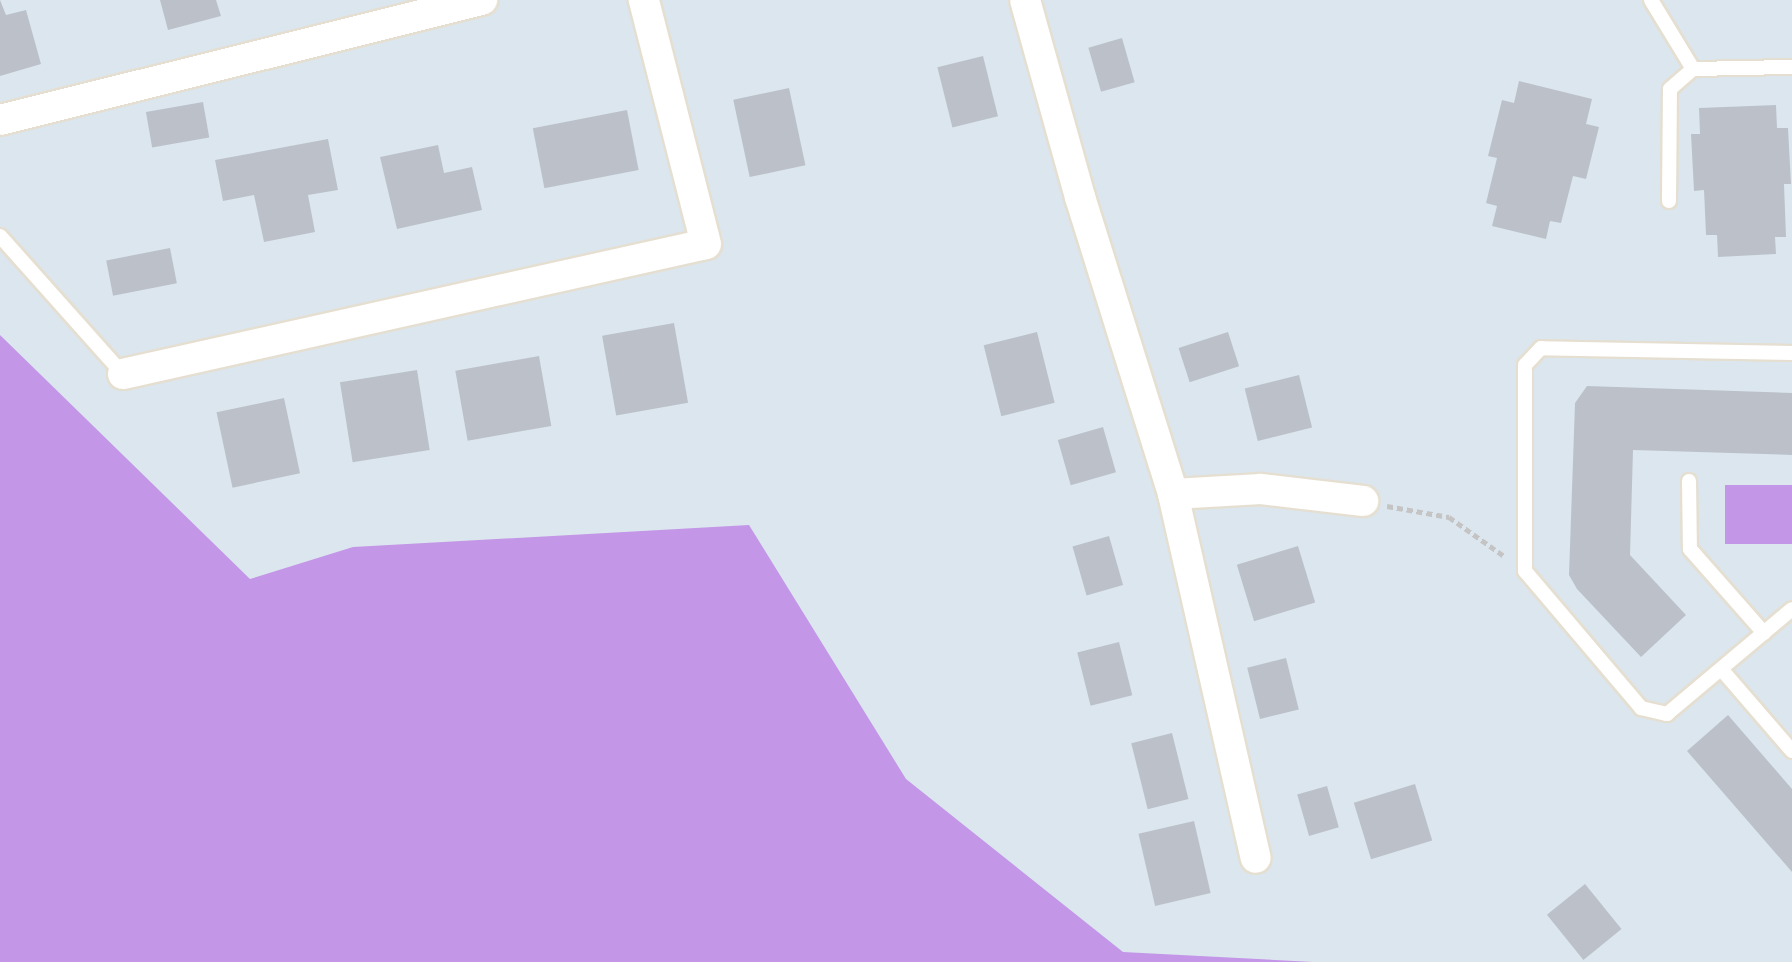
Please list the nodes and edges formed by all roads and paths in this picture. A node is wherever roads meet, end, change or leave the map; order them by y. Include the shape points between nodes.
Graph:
1 (482, 0) edge
2 (644, 0) edge
3 (1025, 0) edge
4 (1651, 0) edge
5 (1792, 67) edge
6 (1693, 69) junction
7 (0, 120) edge
8 (1669, 201) dead end
9 (0, 236) edge
10 (1792, 353) edge
11 (123, 374) joint
12 (1689, 481) dead end
13 (1173, 494) junction
14 (1363, 501) joint
15 (1525, 571) junction
16 (1792, 609) edge
17 (1764, 633) junction
18 (1722, 670) junction
19 (1792, 751) edge
20 (1256, 858) dead end

1 - 7 street
2 - 11 street via 706,244
3 - 13 street
4 - 6 lane
5 - 6 lane
6 - 8 lane via 1670,89
9 - 11 lane
10 - 15 lane via 1541,348 1525,365
12 - 17 lane via 1690,549
13 - 14 street via 1261,489
13 - 20 street
14 - 15 path via 1449,517
15 - 18 lane via 1641,708 1667,714
16 - 17 lane
17 - 18 lane
18 - 19 lane

